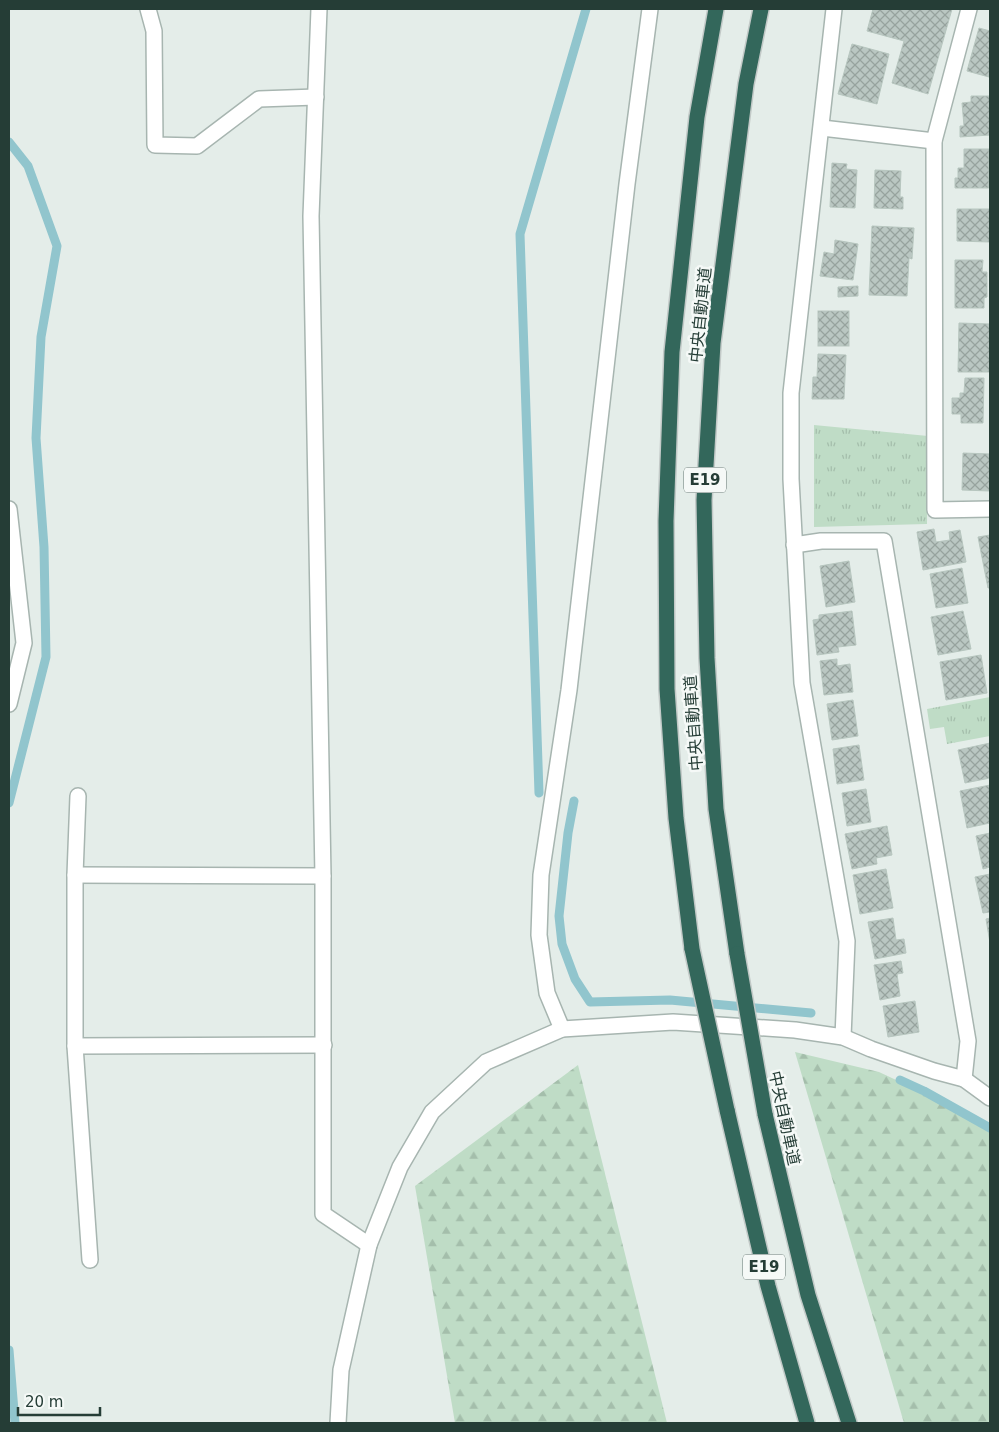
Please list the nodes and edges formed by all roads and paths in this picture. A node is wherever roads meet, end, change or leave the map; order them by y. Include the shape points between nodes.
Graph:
1 (148, 9) edge
2 (319, 9) edge
3 (650, 9) edge
4 (716, 9) edge
5 (762, 9) edge
6 (834, 9) edge
7 (969, 9) edge
8 (316, 97) junction
9 (822, 128) junction
10 (934, 141) junction
11 (9, 508) edge
12 (990, 509) edge
13 (794, 544) junction
14 (9, 704) edge
15 (78, 796) dead end
16 (75, 875) junction
17 (323, 876) junction
18 (562, 1029) junction
19 (843, 1037) junction
20 (324, 1045) junction
21 (75, 1046) junction
22 (964, 1079) junction
23 (990, 1098) edge
24 (369, 1245) junction
25 (90, 1260) dead end
26 (338, 1423) edge
27 (807, 1423) edge
28 (848, 1423) edge

1 - 8 street via 154,31 155,145 198,146 259,99
2 - 8 street
3 - 18 street via 569,690 541,875 539,935 547,993
4 - 27 highway, 中央自動車道 / E19, bridge via 697,117 672,352 666,521 667,690 676,818 692,949 768,1286
5 - 28 highway, 中央自動車道 / E19, bridge via 746,84 713,343 704,500 707,658 716,809 765,1114 808,1295
6 - 9 street
7 - 10 street
8 - 17 street via 311,216
9 - 10 street
9 - 13 street via 792,393
10 - 12 street via 936,510
11 - 14 street via 24,644
13 - 19 street via 802,683 847,941
13 - 22 street via 884,541 968,1041
15 - 16 street
16 - 17 street
16 - 21 street
17 - 20 street
18 - 19 street via 673,1022 795,1030
18 - 24 street via 486,1062 432,1112 400,1167
19 - 22 street
20 - 21 street
20 - 24 street via 323,1214
21 - 25 street
22 - 23 street
24 - 26 street via 341,1370

